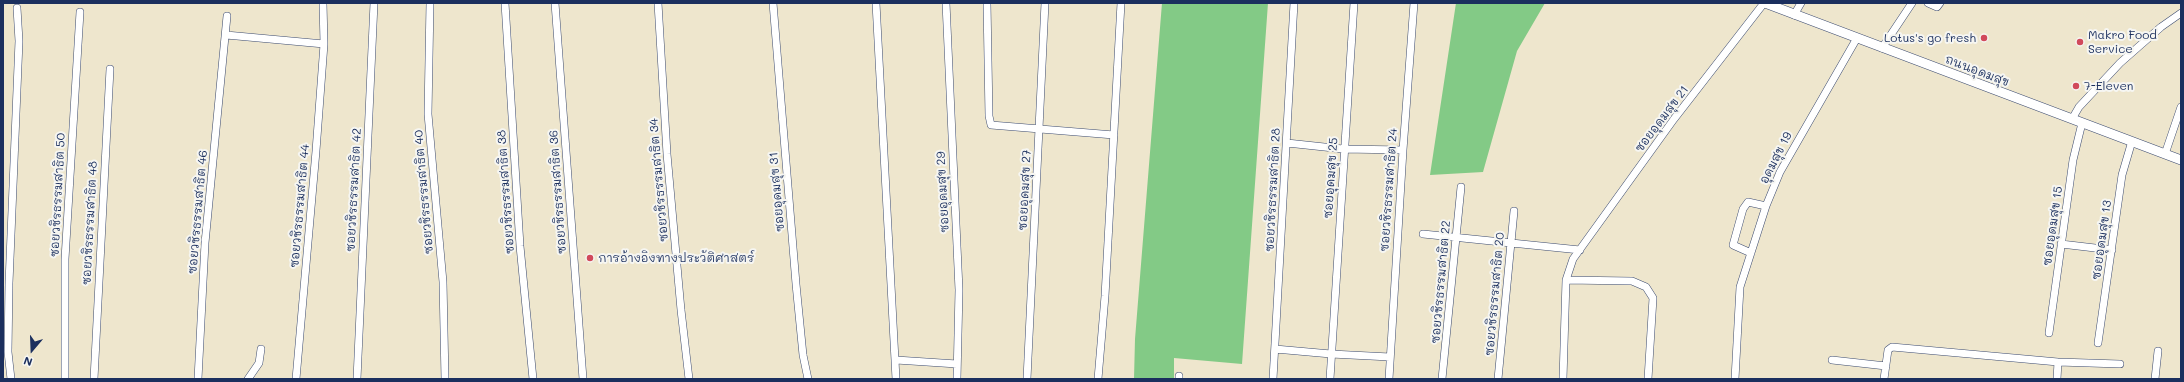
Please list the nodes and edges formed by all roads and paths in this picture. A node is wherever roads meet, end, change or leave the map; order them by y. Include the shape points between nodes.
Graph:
1 (323, 3) edge
2 (374, 3) edge
3 (430, 3) edge
4 (505, 3) edge
5 (555, 3) edge
6 (658, 3) edge
7 (773, 3) edge
8 (876, 3) edge
9 (946, 3) edge
10 (987, 3) edge
11 (1046, 3) edge
12 (1121, 3) edge
13 (1294, 3) edge
14 (1354, 3) edge
15 (1414, 3) edge
16 (1764, 3) edge
17 (1801, 3) edge
18 (1912, 3) edge
19 (1928, 3) edge
20 (1940, 3) edge
21 (17, 8) dead end
22 (80, 12) dead end
23 (2181, 13) edge
24 (1794, 15) junction
25 (227, 16) dead end
26 (226, 35) junction
27 (1857, 38) junction
28 (324, 44) junction
29 (1882, 48) junction
30 (110, 69) dead end
31 (2181, 107) edge
32 (2072, 119) junction
33 (2082, 123) junction
34 (1039, 130) junction
35 (1114, 135) junction
36 (2132, 141) junction
37 (1287, 143) junction
38 (1344, 149) junction
39 (1402, 150) junction
40 (2165, 154) junction
41 (2181, 160) edge
42 (1461, 187) dead end
43 (1766, 206) junction
44 (1514, 211) dead end
45 (1423, 234) dead end
46 (1456, 236) junction
47 (1511, 244) junction
48 (2061, 244) junction
49 (1580, 250) junction
50 (2112, 250) junction
51 (1751, 253) junction
52 (1566, 280) junction
53 (2049, 333) dead end
54 (2098, 343) dead end
55 (261, 349) dead end
56 (1275, 349) junction
57 (2158, 351) dead end
58 (1331, 354) junction
59 (1390, 357) junction
60 (896, 360) junction
61 (1832, 360) dead end
62 (2058, 362) junction
63 (957, 364) junction
64 (2120, 364) dead end
65 (1886, 366) junction
66 (11, 379) edge
67 (65, 379) edge
68 (94, 379) edge
69 (198, 379) edge
70 (248, 379) edge
71 (296, 379) edge
72 (357, 379) edge
73 (445, 379) edge
74 (533, 379) edge
75 (583, 379) edge
76 (689, 379) edge
77 (808, 379) edge
78 (896, 379) edge
79 (957, 379) edge
80 (1027, 379) edge
81 (1098, 379) edge
82 (1273, 379) edge
83 (1330, 379) edge
84 (1389, 379) edge
85 (1442, 379) edge
86 (1498, 379) edge
87 (1563, 379) edge
88 (1648, 379) edge
89 (1735, 379) edge
90 (1884, 379) edge
91 (2057, 379) edge
92 (2155, 379) edge

1 - 28 street, ซอยวชิรธรรมสาธิต 44
2 - 72 street, ซอยวชิรธรรมสาธิต 42
3 - 73 street, ซอยวชิรธรรมสาธิต 40 via 428,114 444,282
4 - 74 street, ซอยวชิรธรรมสาธิต 38 via 520,246
5 - 75 street, ซอยวชิรธรรมสาธิต 36
6 - 76 street, ซอยวชิรธรรมสาธิต 34 via 667,154
7 - 77 street, ซอยอุดมสุข 31 via 802,354
8 - 60 street
9 - 63 street, ซอยอุดมสุข 29 via 959,290
10 - 34 street via 990,123 996,127
11 - 34 street, ซอยอุดมสุข 27
12 - 35 street
13 - 37 street, ซอยวชิรธรรมสาธิต 28
14 - 38 street, ซอยอุดมสุข 25
15 - 39 street, ซอยวชิรธรรมสาธิต 24
16 - 24 main road, ถนนอุดมสุข
16 - 49 street, ซอยอุดมสุข 21 via 1674,119
17 - 24 street
18 - 29 street
19 - 20 street via 1937,7
21 - 66 street via 19,41 9,283 8,352
22 - 67 street, ซอยวชิรธรรมสาธิต 50 via 65,259
23 - 32 street via 2120,63 2079,107
24 - 27 main road, ถนนอุดมสุข
25 - 26 street, ซอยวชิรธรรมสาธิต 46
26 - 28 street
26 - 69 street, ซอยวชิรธรรมสาธิต 46 via 205,243
27 - 29 main road, ถนนอุดมสุข
27 - 43 street, อุดมสุข 19 via 1780,172
28 - 71 street, ซอยวชิรธรรมสาธิต 44
29 - 32 main road, ถนนอุดมสุข
30 - 68 street, ซอยวชิรธรรมสาธิต 48
31 - 40 street
32 - 33 main road, ถนนอุดมสุข
33 - 36 main road, ถนนอุดมสุข
33 - 48 street, ซอยอุดมสุข 15 via 2073,160
34 - 35 street
34 - 80 street, ซอยอุดมสุข 27
35 - 81 street
36 - 40 main road, ถนนอุดมสุข
36 - 50 street, ซอยอุดมสุข 13 via 2122,175
37 - 38 street
37 - 56 street, ซอยวชิรธรรมสาธิต 28
38 - 39 street
38 - 58 street, ซอยอุดมสุข 25
39 - 59 street, ซอยวชิรธรรมสาธิต 24
40 - 41 main road, ถนนอุดมสุข
42 - 46 street, ซอยวชิรธรรมสาธิต 22
43 - 51 street, อุดมสุข 19
43 - 51 street via 1748,202 1743,209 1733,245
44 - 47 street, ซอยวชิรธรรมสาธิต 20
45 - 46 street
46 - 47 street
46 - 85 street, ซอยวชิรธรรมสาธิต 22
47 - 49 street
47 - 86 street, ซอยวชิรธรรมสาธิต 20
48 - 50 street
48 - 53 street, ซอยอุดมสุข 15
49 - 52 street, ซอยอุดมสุข 21 via 1569,268
50 - 54 street, ซอยอุดมสุข 13
51 - 89 street, อุดมสุข 19 via 1740,287
52 - 87 street, ซอยอุดมสุข 21
52 - 88 street via 1632,281 1646,287 1652,298
55 - 70 street via 259,363
56 - 58 street
56 - 82 street, ซอยวชิรธรรมสาธิต 28
57 - 92 street
58 - 59 street
58 - 83 street, ซอยอุดมสุข 25
59 - 84 street, ซอยวชิรธรรมสาธิต 24
60 - 63 street
60 - 78 street
61 - 65 street
62 - 64 street
62 - 65 street via 1892,347 1888,350
62 - 91 street
63 - 79 street, ซอยอุดมสุข 29
65 - 90 street

